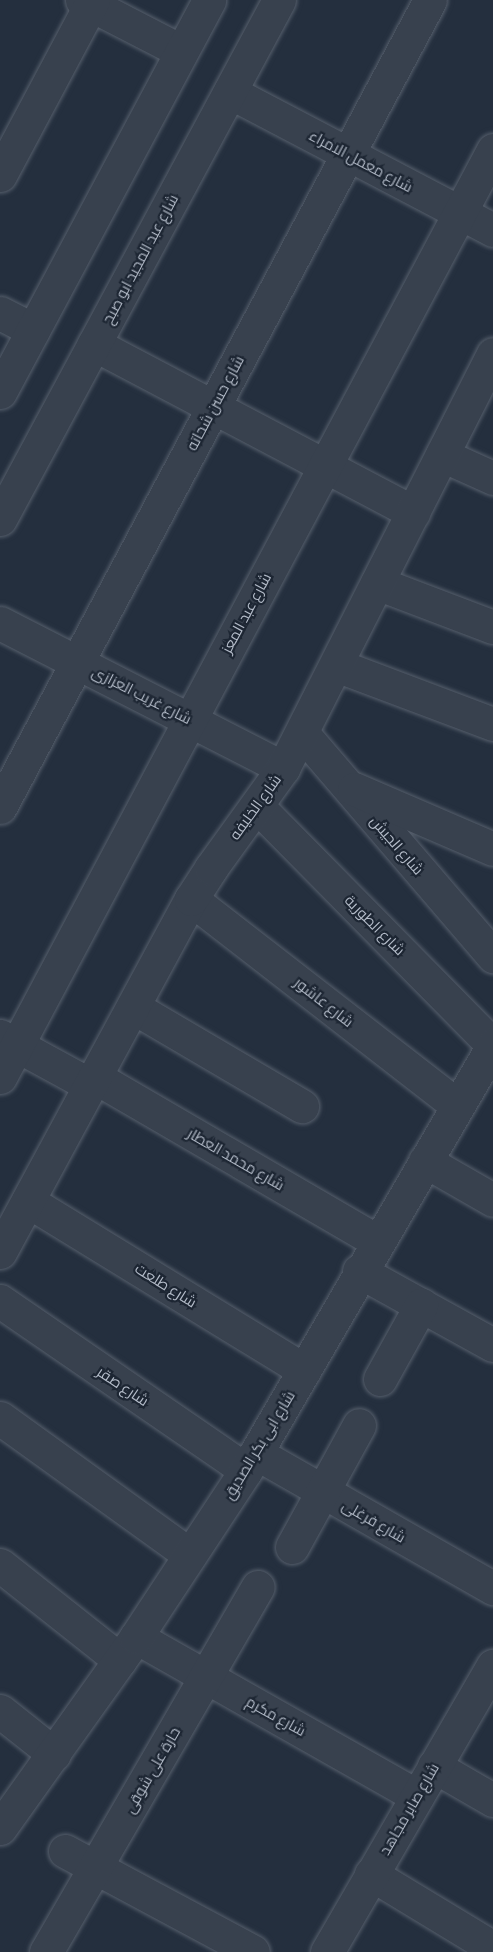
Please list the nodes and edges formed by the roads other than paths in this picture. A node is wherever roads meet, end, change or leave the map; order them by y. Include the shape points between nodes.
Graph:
1 (209, 0) edge
2 (279, 0) edge
3 (430, 0) edge
4 (88, 2) edge
5 (181, 51) junction
6 (230, 92) junction
7 (493, 150) edge
8 (348, 154) junction
9 (0, 175) edge
10 (460, 213) junction
11 (493, 230) edge
12 (0, 313) edge
13 (33, 330) junction
14 (94, 344) junction
15 (493, 354) edge
16 (0, 392) edge
17 (213, 406) junction
18 (442, 454) junction
19 (325, 466) junction
20 (493, 478) edge
21 (413, 512) junction
22 (0, 519) edge
23 (377, 583) junction
24 (0, 623) edge
25 (493, 627) edge
26 (77, 662) junction
27 (336, 665) junction
28 (190, 720) junction
29 (493, 724) edge
30 (302, 733) junction
31 (283, 768) junction
32 (347, 786) junction
33 (257, 806) junction
34 (0, 807) edge
35 (493, 849) edge
36 (191, 899) junction
37 (493, 956) edge
38 (133, 1007) junction
39 (8, 1041) edge
40 (493, 1045) edge
41 (0, 1077) edge
42 (93, 1081) junction
43 (457, 1105) junction
44 (303, 1106) dead end
45 (425, 1161) junction
46 (493, 1200) edge
47 (28, 1201) junction
48 (377, 1241) junction
49 (0, 1252) edge
50 (359, 1271) junction
51 (0, 1301) edge
52 (421, 1305) junction
53 (493, 1345) edge
54 (304, 1370) junction
55 (380, 1379) dead end
56 (0, 1418) edge
57 (359, 1425) dead end
58 (251, 1461) junction
59 (322, 1491) junction
60 (292, 1547) dead end
61 (190, 1555) junction
62 (0, 1565) edge
63 (258, 1587) dead end
64 (493, 1588) edge
65 (128, 1648) junction
66 (493, 1666) edge
67 (206, 1677) junction
68 (0, 1711) edge
69 (54, 1754) junction
70 (434, 1766) junction
71 (417, 1796) junction
72 (493, 1800) edge
73 (0, 1828) edge
74 (65, 1851) dead end
75 (96, 1868) junction
76 (371, 1874) junction
77 (493, 1948) edge
78 (46, 1952) edge
79 (253, 1952) edge
80 (327, 1952) edge

1 - 5 street
2 - 6 street, شارع عبد المجيد ابو صبح
3 - 8 street, شارع حسن شحاته
4 - 5 street
4 - 9 street
5 - 13 street
6 - 8 street, شارع معمل الامراء
6 - 14 street, شارع عبد المجيد ابو صبح
7 - 10 street, شارع عبد المعز
8 - 10 street, شارع معمل الامراء
8 - 17 street, شارع حسن شحاته
10 - 11 street, شارع معمل الامراء
10 - 19 street, شارع عبد المعز
12 - 13 street
13 - 16 street
14 - 17 street
14 - 22 street, شارع عبد المجيد ابو صبح
15 - 18 street, شارع الخليفه
17 - 19 street
17 - 26 street, شارع حسن شحاته
18 - 20 street
18 - 21 street, شارع الخليفه
19 - 21 street
19 - 28 street, شارع عبد المعز
21 - 23 street, شارع الخليفه
23 - 25 street
23 - 27 street, شارع الخليفه
24 - 26 street, شارع غريب العزازى
26 - 28 street, شارع غريب العزازى
26 - 34 street, شارع حسن شحاته
27 - 29 street
27 - 30 street, شارع الخليفه
28 - 31 street, شارع غريب العزازى
28 - 39 street, شارع عبد المعز
30 - 31 street, شارع الخليفه
30 - 32 street, شارع الجيش
31 - 33 street, شارع الخليفه
32 - 35 street
32 - 37 street, شارع الجيش
33 - 36 street, شارع الخليفه via 210,867
33 - 40 street, شارع الطورية
36 - 38 street, شارع الخليفه
36 - 43 street, شارع عاشور
38 - 42 street, شارع الخليفه
38 - 44 street
39 - 41 street, شارع عبد المعز
39 - 42 street, شارع محمد العطار
40 - 43 street, شارع ابى بكر الصديق
42 - 47 street, شارع الخليفه
42 - 48 street, شارع محمد العطار
43 - 45 street, شارع ابى بكر الصديق
45 - 46 street
45 - 48 street, شارع ابى بكر الصديق
47 - 49 street, شارع الخليفه
47 - 54 street, شارع طلعت
48 - 50 street, شارع ابى بكر الصديق
50 - 52 street
50 - 54 street, شارع ابى بكر الصديق
51 - 58 street, شارع صقر
52 - 53 street
52 - 55 street
54 - 58 street, شارع ابى بكر الصديق
56 - 61 street
57 - 59 street
58 - 59 street, شارع فرغلى
58 - 61 street, شارع ابى بكر الصديق
59 - 60 street
59 - 64 street, شارع فرغلى
61 - 65 street, شارع ابى بكر الصديق
62 - 65 street, شارع مكرم
63 - 67 street, حارة على شوقى
65 - 67 street, شارع مكرم
65 - 69 street, شارع ابى بكر الصديق
66 - 70 street, شارع صابر مجاهد
67 - 71 street, شارع مكرم
67 - 75 street, حارة على شوقى
68 - 69 street
69 - 73 street, شارع ابى بكر الصديق
70 - 71 street, شارع صابر مجاهد
70 - 72 street
71 - 76 street, شارع صابر مجاهد
74 - 75 street
75 - 78 street, حارة على شوقى
75 - 79 street
76 - 77 street
76 - 80 street, شارع صابر مجاهد

